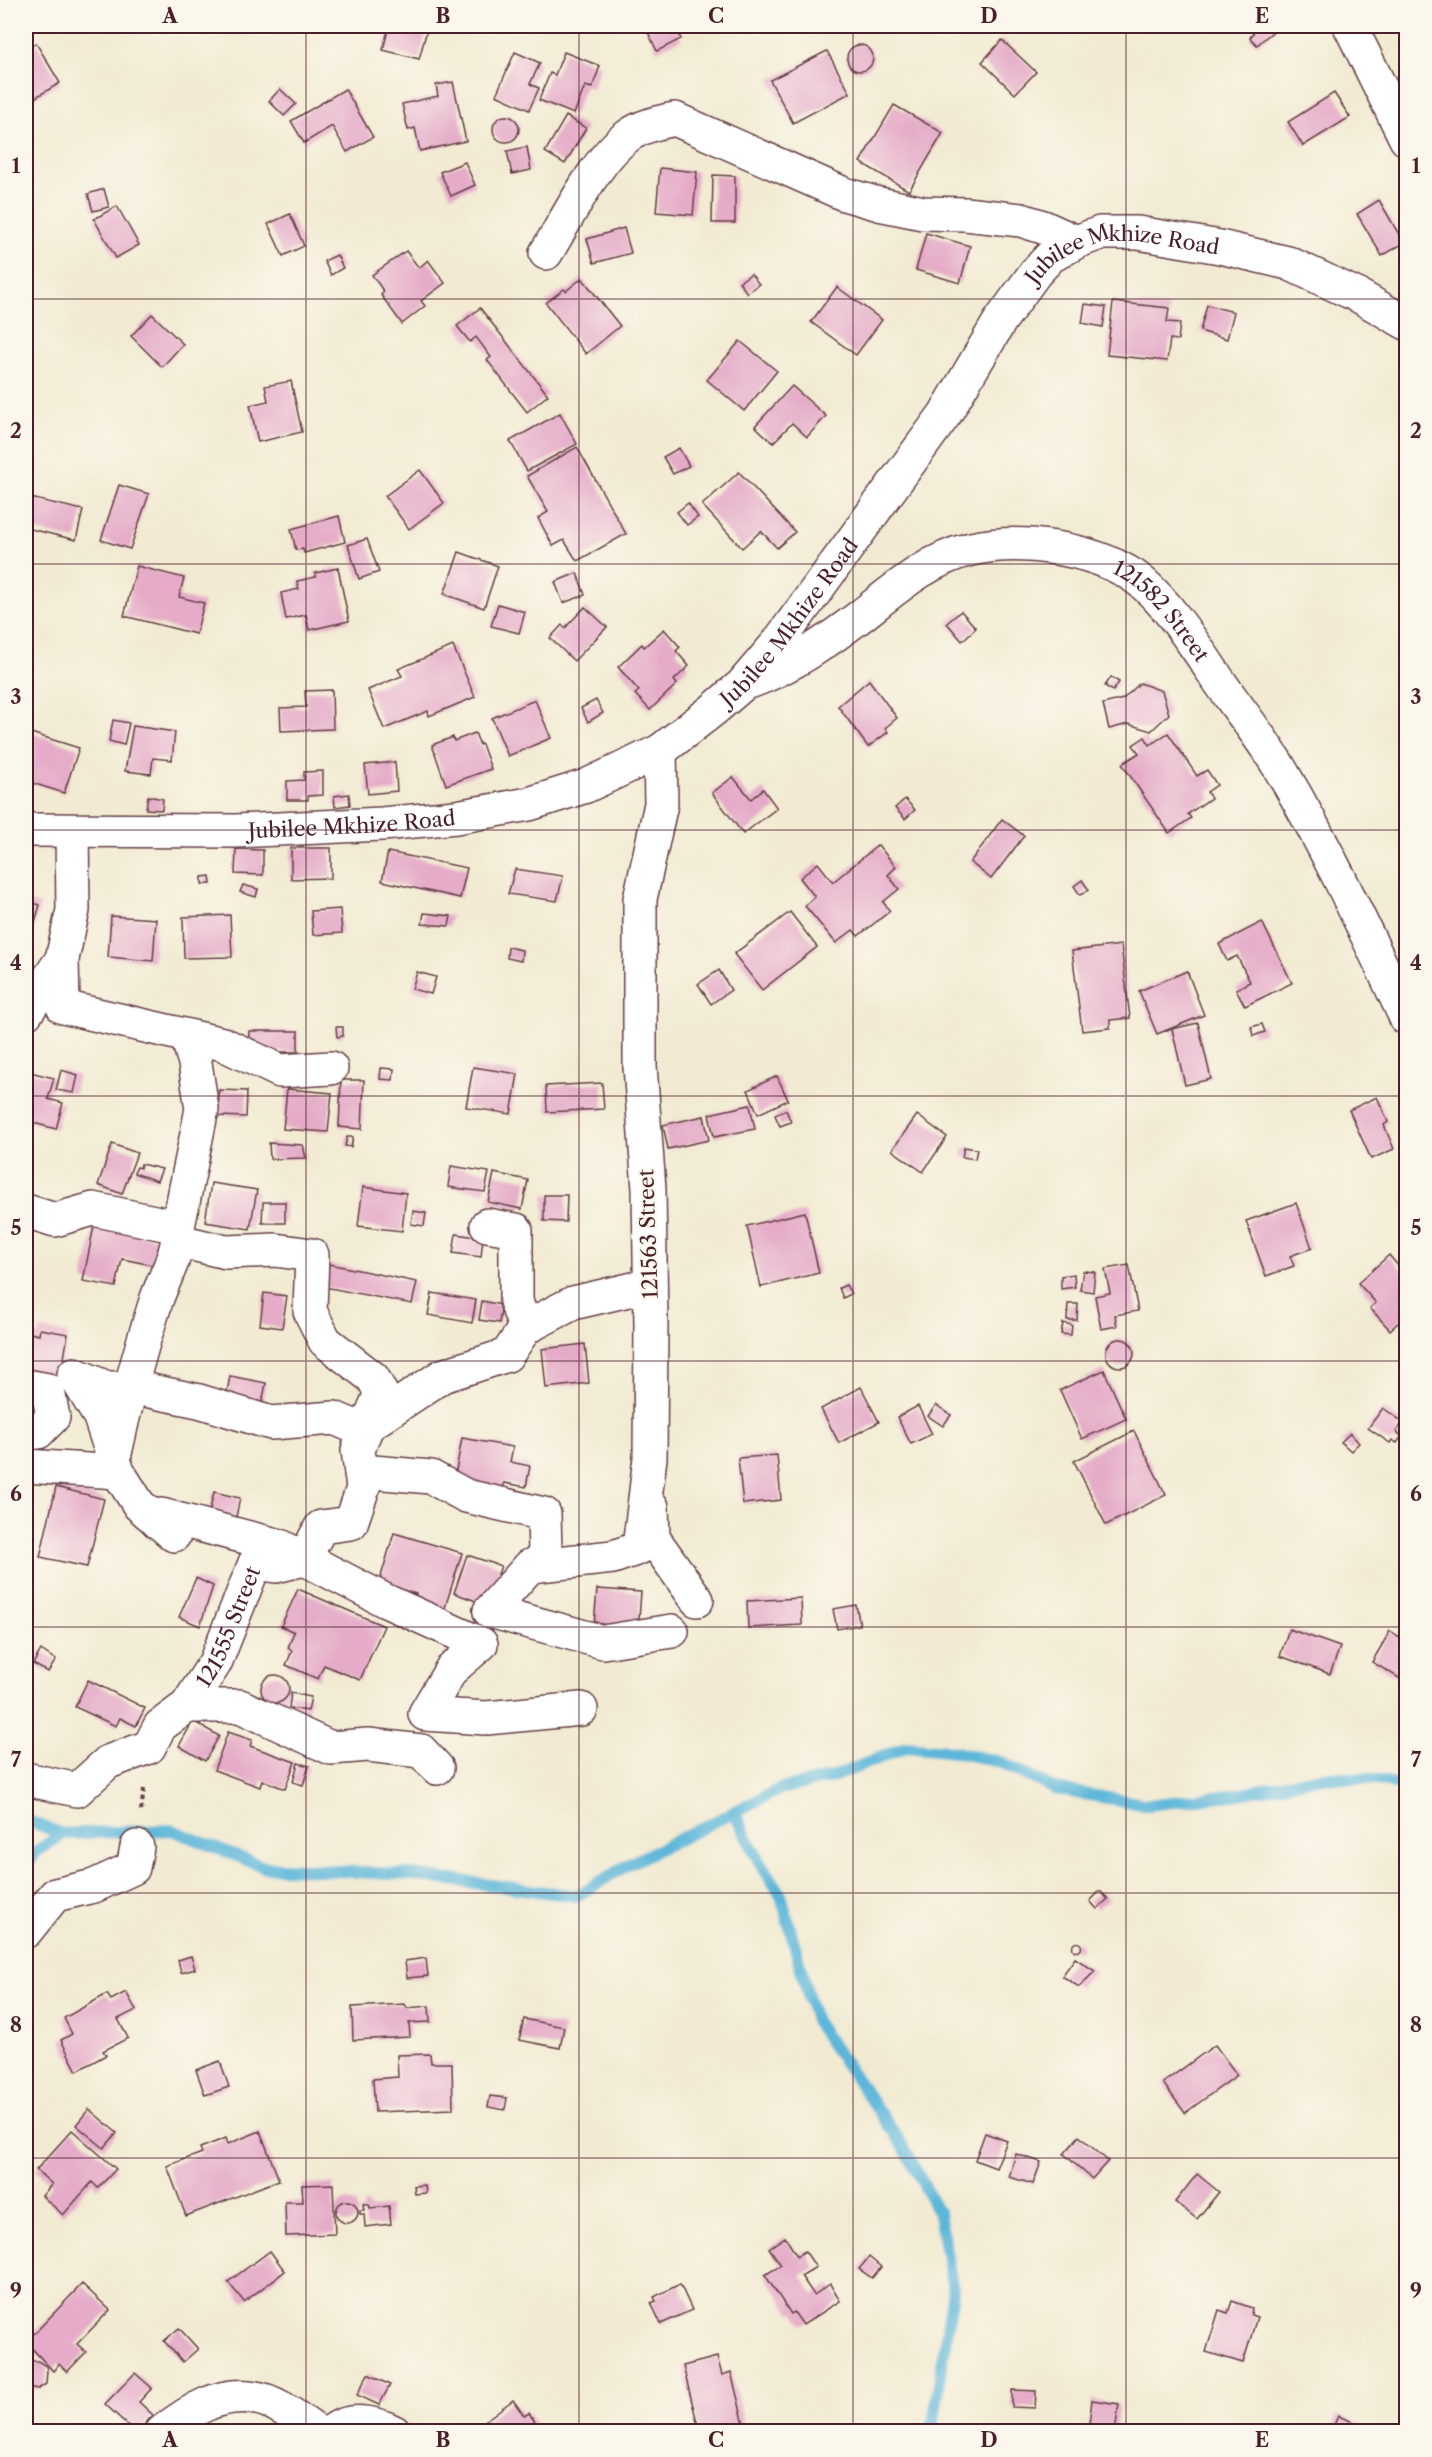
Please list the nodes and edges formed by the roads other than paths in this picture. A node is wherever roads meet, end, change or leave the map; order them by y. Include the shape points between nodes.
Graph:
1 (1350, 26) edge
2 (1407, 140) edge
3 (1076, 242) junction
4 (546, 253) dead end
5 (1407, 323) edge
6 (742, 685) junction
7 (660, 751) junction
8 (26, 830) edge
9 (72, 831) junction
10 (62, 959) junction
11 (26, 1013) edge
12 (1407, 1018) edge
13 (187, 1036) junction
14 (331, 1068) dead end
15 (26, 1211) edge
16 (487, 1225) dead end
17 (178, 1234) junction
18 (650, 1285) junction
19 (525, 1328) junction
20 (49, 1383) edge
21 (129, 1388) junction
22 (366, 1428) junction
23 (26, 1433) edge
24 (650, 1458) junction
25 (26, 1466) edge
26 (116, 1466) junction
27 (361, 1470) junction
28 (158, 1522) junction
29 (304, 1559) junction
30 (255, 1563) junction
31 (538, 1565) junction
32 (697, 1600) dead end
33 (490, 1611) junction
34 (672, 1631) dead end
35 (481, 1644) junction
36 (187, 1706) junction
37 (581, 1709) dead end
38 (437, 1768) dead end
39 (26, 1779) edge
40 (137, 1846) dead end
41 (26, 1932) edge
42 (162, 2432) edge
43 (317, 2432) edge
44 (331, 2432) edge
45 (394, 2432) edge

1 - 2 street
3 - 4 street via 1021,220 923,213 844,194 675,119 628,136 610,154
3 - 5 street, Jubilee Mkhize Road via 1100,233 1138,233 1288,263
3 - 6 street, Jubilee Mkhize Road via 1051,256 1035,273 1000,321 925,443 816,593
6 - 7 street, Jubilee Mkhize Road
6 - 12 street, 121582 Street via 805,655 937,561 971,549 1014,544 1105,560 1135,577 1183,628 1280,769 1323,844
7 - 9 street, Jubilee Mkhize Road via 586,786 529,804 456,817 236,831
7 - 18 street, 121563 Street via 661,804 640,899 639,951
8 - 9 street, Jubilee Mkhize Road
9 - 10 street via 73,910
10 - 11 street
10 - 13 street via 63,1007
13 - 14 street via 223,1044 280,1071
13 - 17 street via 202,1109
15 - 17 street via 55,1220 93,1209
16 - 19 street via 516,1230 516,1300
17 - 21 street
17 - 22 street via 226,1252 275,1250 312,1256 310,1311 325,1341 373,1378 381,1393
18 - 19 street via 573,1303
18 - 24 street, 121563 Street
19 - 22 street via 507,1355 442,1376
20 - 21 street
20 - 23 street via 54,1417 38,1432
20 - 26 street via 100,1417
21 - 22 street via 199,1401 272,1423 334,1418
21 - 26 street
22 - 27 street via 358,1450
24 - 31 street, 121563 Street via 639,1548 613,1557
24 - 32 street via 653,1538
25 - 26 street
26 - 28 street via 139,1505
27 - 29 street via 363,1488 351,1523 321,1527
27 - 31 street via 431,1477 466,1496 544,1514 545,1552
28 - 29 street via 161,1515 280,1546
28 - 30 street via 175,1535
29 - 30 street, 121555 Street via 276,1566
29 - 35 street
30 - 36 street, 121555 Street via 215,1663
31 - 33 street via 530,1566
33 - 34 street via 603,1642
33 - 35 street via 488,1635
35 - 37 street via 451,1670 425,1714 486,1718
36 - 38 street via 240,1706 332,1748 368,1745 421,1751
36 - 39 street, 121555 Street via 160,1726 148,1747 108,1762 77,1790
40 - 41 street via 133,1868 94,1887 55,1895
42 - 43 street via 190,2410 225,2398 256,2398
44 - 45 street via 346,2423 361,2422

